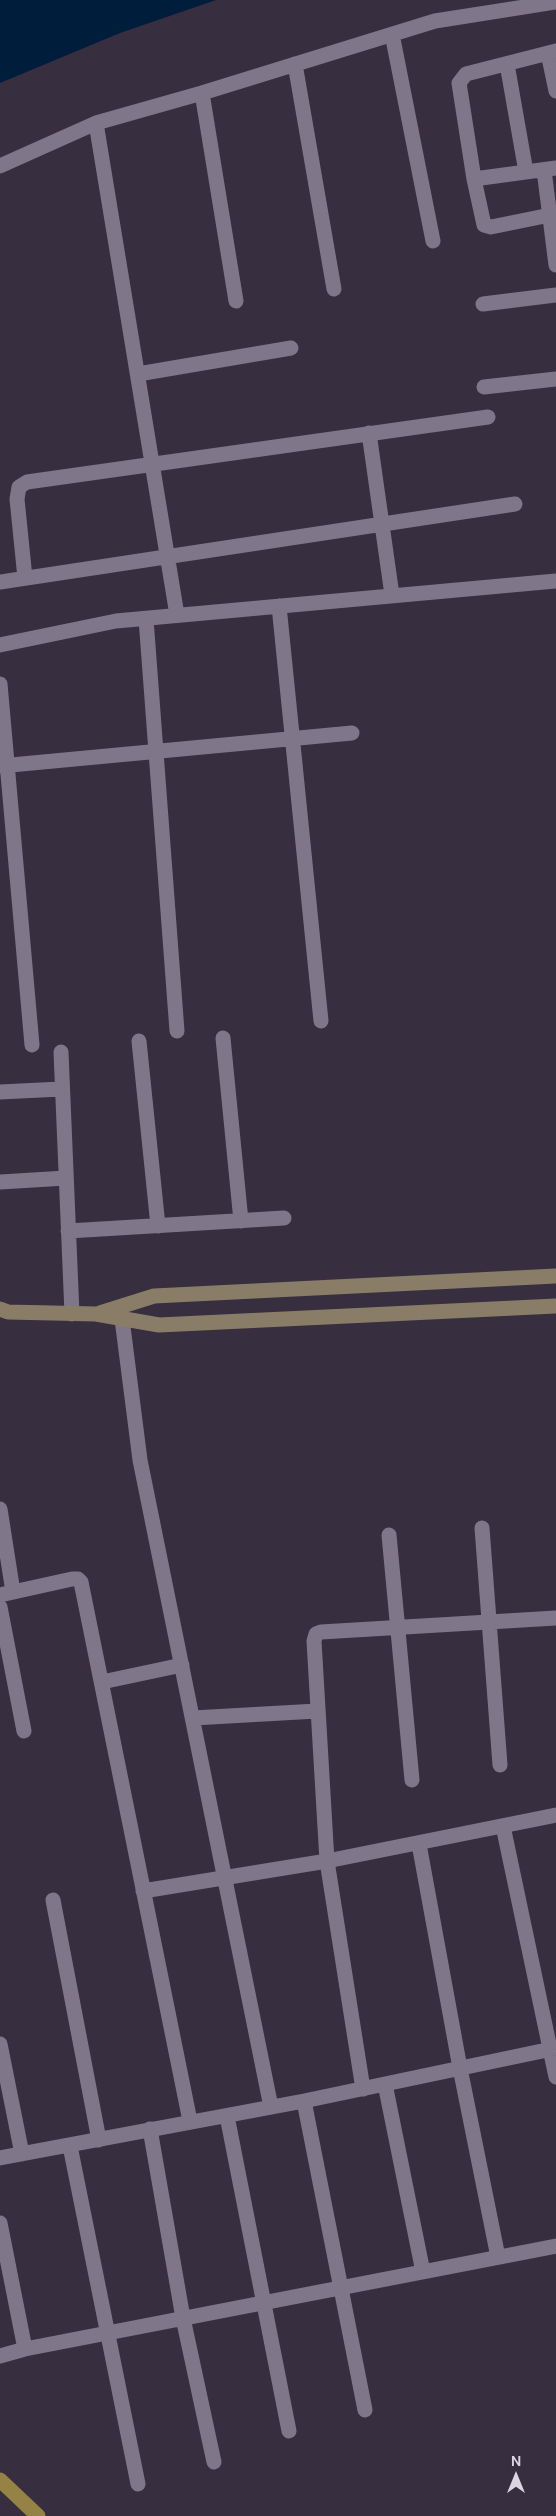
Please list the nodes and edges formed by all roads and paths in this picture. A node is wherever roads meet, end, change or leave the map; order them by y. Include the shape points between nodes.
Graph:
1 (556, 2) edge
2 (392, 34) junction
3 (552, 52) edge
4 (296, 64) junction
5 (507, 64) junction
6 (556, 91) edge
7 (202, 93) junction
8 (96, 123) junction
9 (0, 166) edge
10 (550, 169) edge
11 (526, 172) junction
12 (474, 179) junction
13 (550, 215) junction
14 (433, 241) dead end
15 (556, 265) edge
16 (334, 289) dead end
17 (556, 295) edge
18 (236, 301) dead end
19 (483, 304) dead end
20 (291, 348) dead end
21 (138, 374) junction
22 (556, 380) edge
23 (484, 387) dead end
24 (488, 417) dead end
25 (369, 433) junction
26 (154, 464) junction
27 (515, 504) dead end
28 (382, 524) junction
29 (168, 557) junction
30 (25, 578) junction
31 (556, 581) edge
32 (0, 582) edge
33 (392, 595) junction
34 (279, 606) junction
35 (177, 616) junction
36 (146, 618) junction
37 (0, 645) edge
38 (0, 684) edge
39 (352, 733) dead end
40 (293, 738) junction
41 (156, 752) junction
42 (4, 766) edge
43 (321, 1021) dead end
44 (177, 1031) dead end
45 (223, 1038) dead end
46 (139, 1041) dead end
47 (32, 1045) dead end
48 (61, 1052) dead end
49 (61, 1089) junction
50 (0, 1092) edge
51 (66, 1178) junction
52 (0, 1182) edge
53 (284, 1218) dead end
54 (241, 1221) junction
55 (158, 1226) junction
56 (68, 1231) junction
57 (556, 1276) edge
58 (556, 1306) edge
59 (4, 1310) edge
60 (72, 1314) junction
61 (96, 1314) junction
62 (122, 1319) junction
63 (0, 1509) edge
64 (482, 1528) dead end
65 (389, 1535) dead end
66 (7, 1593) edge
67 (0, 1607) edge
68 (556, 1618) edge
69 (489, 1622) junction
70 (398, 1628) junction
71 (182, 1665) junction
72 (102, 1682) junction
73 (317, 1710) junction
74 (193, 1718) junction
75 (24, 1731) dead end
76 (500, 1765) dead end
77 (412, 1780) dead end
78 (556, 1815) edge
79 (503, 1826) junction
80 (419, 1844) junction
81 (327, 1861) junction
82 (226, 1878) junction
83 (143, 1891) junction
84 (53, 1900) dead end
85 (0, 2044) edge
86 (553, 2049) edge
87 (460, 2068) junction
88 (556, 2077) edge
89 (385, 2084) junction
90 (363, 2088) junction
91 (304, 2101) junction
92 (271, 2107) junction
93 (227, 2116) junction
94 (190, 2121) junction
95 (150, 2129) junction
96 (99, 2140) junction
97 (70, 2146) junction
98 (22, 2154) junction
99 (0, 2158) edge
100 (0, 2223) edge
101 (556, 2246) edge
102 (498, 2257) junction
103 (423, 2272) junction
104 (342, 2288) junction
105 (262, 2303) junction
106 (183, 2318) junction
107 (106, 2333) junction
108 (25, 2349) junction
109 (0, 2356) edge
110 (365, 2410) dead end
111 (288, 2431) dead end
112 (214, 2462) dead end
113 (0, 2480) edge
114 (138, 2484) dead end
115 (38, 2516) edge

1 - 2 street via 435,21
2 - 4 street
2 - 14 street
3 - 5 street
3 - 6 street
4 - 7 street
4 - 16 street
5 - 11 street
5 - 12 street via 466,74 459,83
7 - 8 street
7 - 18 street
8 - 9 street
8 - 21 street
10 - 11 street
10 - 13 street
11 - 12 street
12 - 13 street via 484,225 491,227
13 - 15 street
17 - 19 street
20 - 21 street
21 - 26 street
22 - 23 street
24 - 25 street
25 - 26 street
25 - 28 street
26 - 29 street
26 - 30 street via 27,482 19,488 17,499
27 - 28 street
28 - 29 street
28 - 33 street
29 - 30 street
29 - 35 street
30 - 32 street
31 - 33 street
33 - 34 street
34 - 35 street
34 - 40 street
35 - 36 street
36 - 37 street via 116,621
36 - 41 street
38 - 42 street
39 - 40 street
40 - 41 street
40 - 43 street
41 - 42 street
41 - 44 street
42 - 47 street
45 - 54 street
46 - 55 street
48 - 49 street
49 - 50 street
49 - 51 street
51 - 52 street
51 - 56 street
53 - 54 street
54 - 55 street
55 - 56 street
56 - 60 street
57 - 61 street via 154,1296
58 - 62 street via 159,1325
59 - 60 street
60 - 61 street
61 - 62 street
62 - 71 street via 140,1460
63 - 66 street
64 - 69 street
65 - 70 street
66 - 72 street via 78,1579
67 - 75 street
68 - 69 street
69 - 70 street
69 - 76 street
70 - 73 street via 316,1634 313,1648
70 - 77 street
71 - 72 street
71 - 74 street
72 - 83 street
73 - 74 street
73 - 81 street
74 - 82 street
78 - 79 street
79 - 80 street
79 - 86 street
80 - 81 street
80 - 87 street
81 - 82 street
81 - 90 street
82 - 83 street
82 - 92 street
83 - 94 street
84 - 96 street
85 - 98 street
86 - 87 street
86 - 88 street
87 - 89 street
87 - 102 street
89 - 90 street
89 - 103 street
90 - 91 street
91 - 92 street
91 - 104 street
92 - 93 street
93 - 94 street
93 - 105 street
94 - 95 street
95 - 96 street
95 - 106 street
96 - 97 street
97 - 98 street
97 - 107 street
98 - 99 street
100 - 108 street
101 - 102 street
102 - 103 street
103 - 104 street
104 - 105 street
104 - 110 street
105 - 106 street
105 - 111 street
106 - 107 street
106 - 112 street
107 - 108 street
107 - 114 street
108 - 109 street
113 - 115 main road

